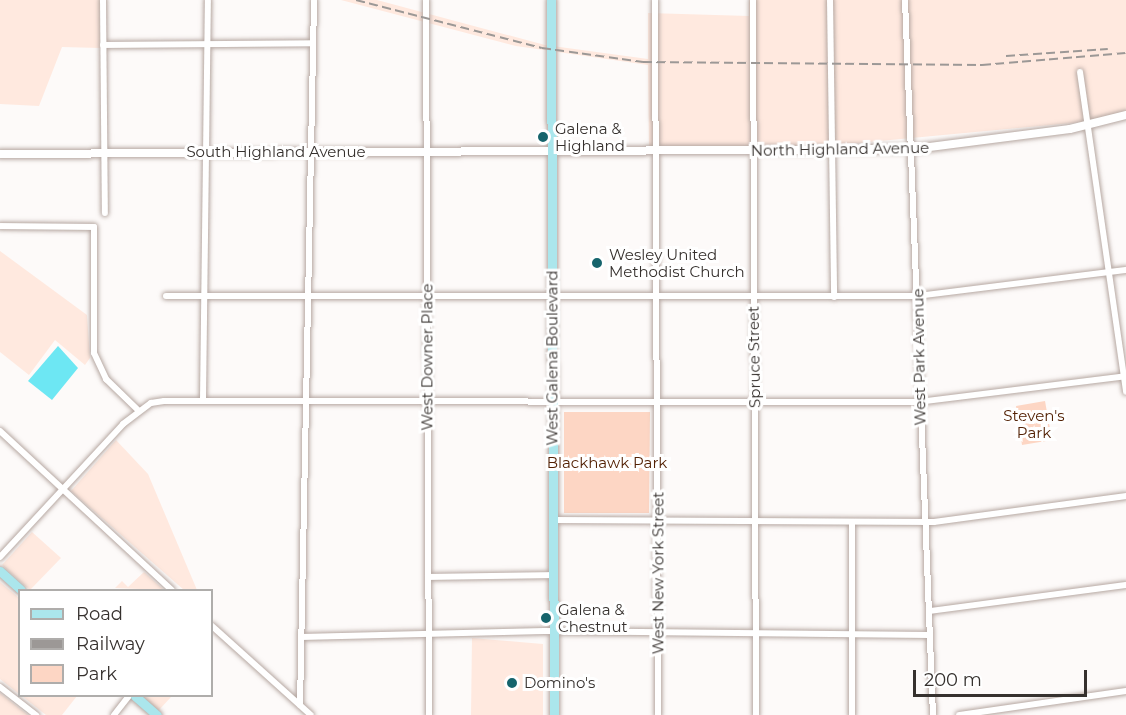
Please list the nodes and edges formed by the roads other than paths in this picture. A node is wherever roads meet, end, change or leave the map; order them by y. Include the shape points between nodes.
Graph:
1 (103, 0) edge
2 (208, 0) edge
3 (314, 0) edge
4 (426, 0) edge
5 (550, 0) edge
6 (655, 0) edge
7 (753, 0) edge
8 (830, 0) edge
9 (905, 0) edge
10 (314, 43) junction
11 (103, 45) junction
12 (204, 45) junction
13 (1080, 72) dead end
14 (1126, 115) edge
15 (1089, 124) junction
16 (914, 149) junction
17 (551, 150) junction
18 (656, 150) junction
19 (753, 150) junction
20 (833, 150) junction
21 (426, 151) junction
22 (204, 152) junction
23 (314, 152) junction
24 (104, 153) junction
25 (0, 154) edge
26 (105, 213) dead end
27 (0, 226) edge
28 (1126, 270) edge
29 (1109, 273) junction
30 (166, 296) dead end
31 (203, 296) junction
32 (310, 296) junction
33 (427, 296) junction
34 (916, 296) junction
35 (553, 297) junction
36 (656, 297) junction
37 (753, 297) junction
38 (834, 297) junction
39 (1125, 376) edge
40 (1126, 392) edge
41 (203, 400) junction
42 (308, 401) junction
43 (427, 401) junction
44 (918, 402) junction
45 (755, 403) junction
46 (552, 404) junction
47 (657, 404) junction
48 (138, 410) junction
49 (0, 432) edge
50 (64, 486) junction
51 (1126, 496) edge
52 (553, 520) junction
53 (756, 521) junction
54 (658, 522) junction
55 (852, 522) junction
56 (925, 522) junction
57 (0, 557) edge
58 (0, 571) edge
59 (554, 575) junction
60 (428, 577) junction
61 (1126, 585) edge
62 (19, 589) edge
63 (169, 589) edge
64 (930, 611) junction
65 (213, 627) edge
66 (554, 633) junction
67 (429, 634) junction
68 (658, 634) junction
69 (756, 635) junction
70 (852, 635) junction
71 (930, 635) junction
72 (302, 637) junction
73 (0, 687) edge
74 (1126, 691) edge
75 (128, 697) edge
76 (136, 697) edge
77 (300, 705) junction
78 (36, 715) edge
79 (114, 715) edge
80 (157, 715) edge
81 (311, 715) edge
82 (429, 715) edge
83 (554, 715) edge
84 (658, 715) edge
85 (756, 715) edge
86 (852, 715) edge
87 (933, 715) edge
88 (959, 715) edge

1 - 11 street
2 - 12 street
3 - 10 street
4 - 21 street, West Downer Place
5 - 17 main road, West Galena Boulevard
6 - 18 street, West New York Street
7 - 19 street, Spruce Street
8 - 20 street
9 - 16 street, West Park Avenue
10 - 12 street
10 - 23 street
11 - 12 street
11 - 24 street
12 - 22 street
13 - 15 street
14 - 15 street, North Highland Avenue
15 - 16 street, North Highland Avenue
15 - 29 street
16 - 20 street, North Highland Avenue
16 - 34 street, West Park Avenue
17 - 18 street, North Highland Avenue
17 - 21 street, South Highland Avenue
17 - 35 main road, West Galena Boulevard
18 - 19 street, North Highland Avenue
18 - 36 street, West New York Street
19 - 20 street, North Highland Avenue
19 - 37 street, Spruce Street
20 - 38 street
21 - 23 street, South Highland Avenue
21 - 33 street, West Downer Place
22 - 23 street, South Highland Avenue
22 - 24 street, South Highland Avenue
22 - 31 street
23 - 32 street
24 - 25 street, South Highland Avenue
24 - 26 street
27 - 48 street via 94,226 93,353 106,379
28 - 29 street
29 - 34 street
29 - 39 street
30 - 31 street
31 - 32 street
31 - 41 street
32 - 33 street
32 - 42 street
33 - 35 street
33 - 43 street, West Downer Place
34 - 38 street
34 - 44 street, West Park Avenue
35 - 36 street
35 - 46 main road, West Galena Boulevard
36 - 37 street
36 - 47 street, West New York Street
37 - 38 street
37 - 45 street, Spruce Street
39 - 40 street
39 - 44 street
41 - 42 street
41 - 48 street via 164,401
42 - 43 street
42 - 72 street
43 - 46 street
43 - 60 street, West Downer Place
44 - 45 street
44 - 56 street, West Park Avenue
45 - 47 street
45 - 53 street, Spruce Street
46 - 47 street
46 - 52 main road, West Galena Boulevard
47 - 54 street, West New York Street
48 - 50 street
49 - 50 street
50 - 57 street
50 - 63 street
51 - 56 street
52 - 54 street
52 - 59 main road, West Galena Boulevard
53 - 54 street
53 - 55 street
53 - 69 street, Spruce Street
54 - 68 street, West New York Street
55 - 56 street
55 - 70 street
56 - 64 street, West Park Avenue
58 - 62 main road
59 - 60 street
59 - 66 main road, West Galena Boulevard
60 - 67 street, West Downer Place
61 - 64 street
64 - 71 street, West Park Avenue
65 - 77 street
66 - 67 street
66 - 68 street
66 - 83 main road, West Galena Boulevard
67 - 72 street
67 - 82 street, West Downer Place
68 - 69 street
68 - 84 street, West New York Street
69 - 70 street
69 - 85 street, Spruce Street
70 - 71 street
70 - 86 street
71 - 87 street, West Park Avenue
72 - 77 street
73 - 78 street
74 - 88 street
75 - 79 street
76 - 80 main road
77 - 81 street

